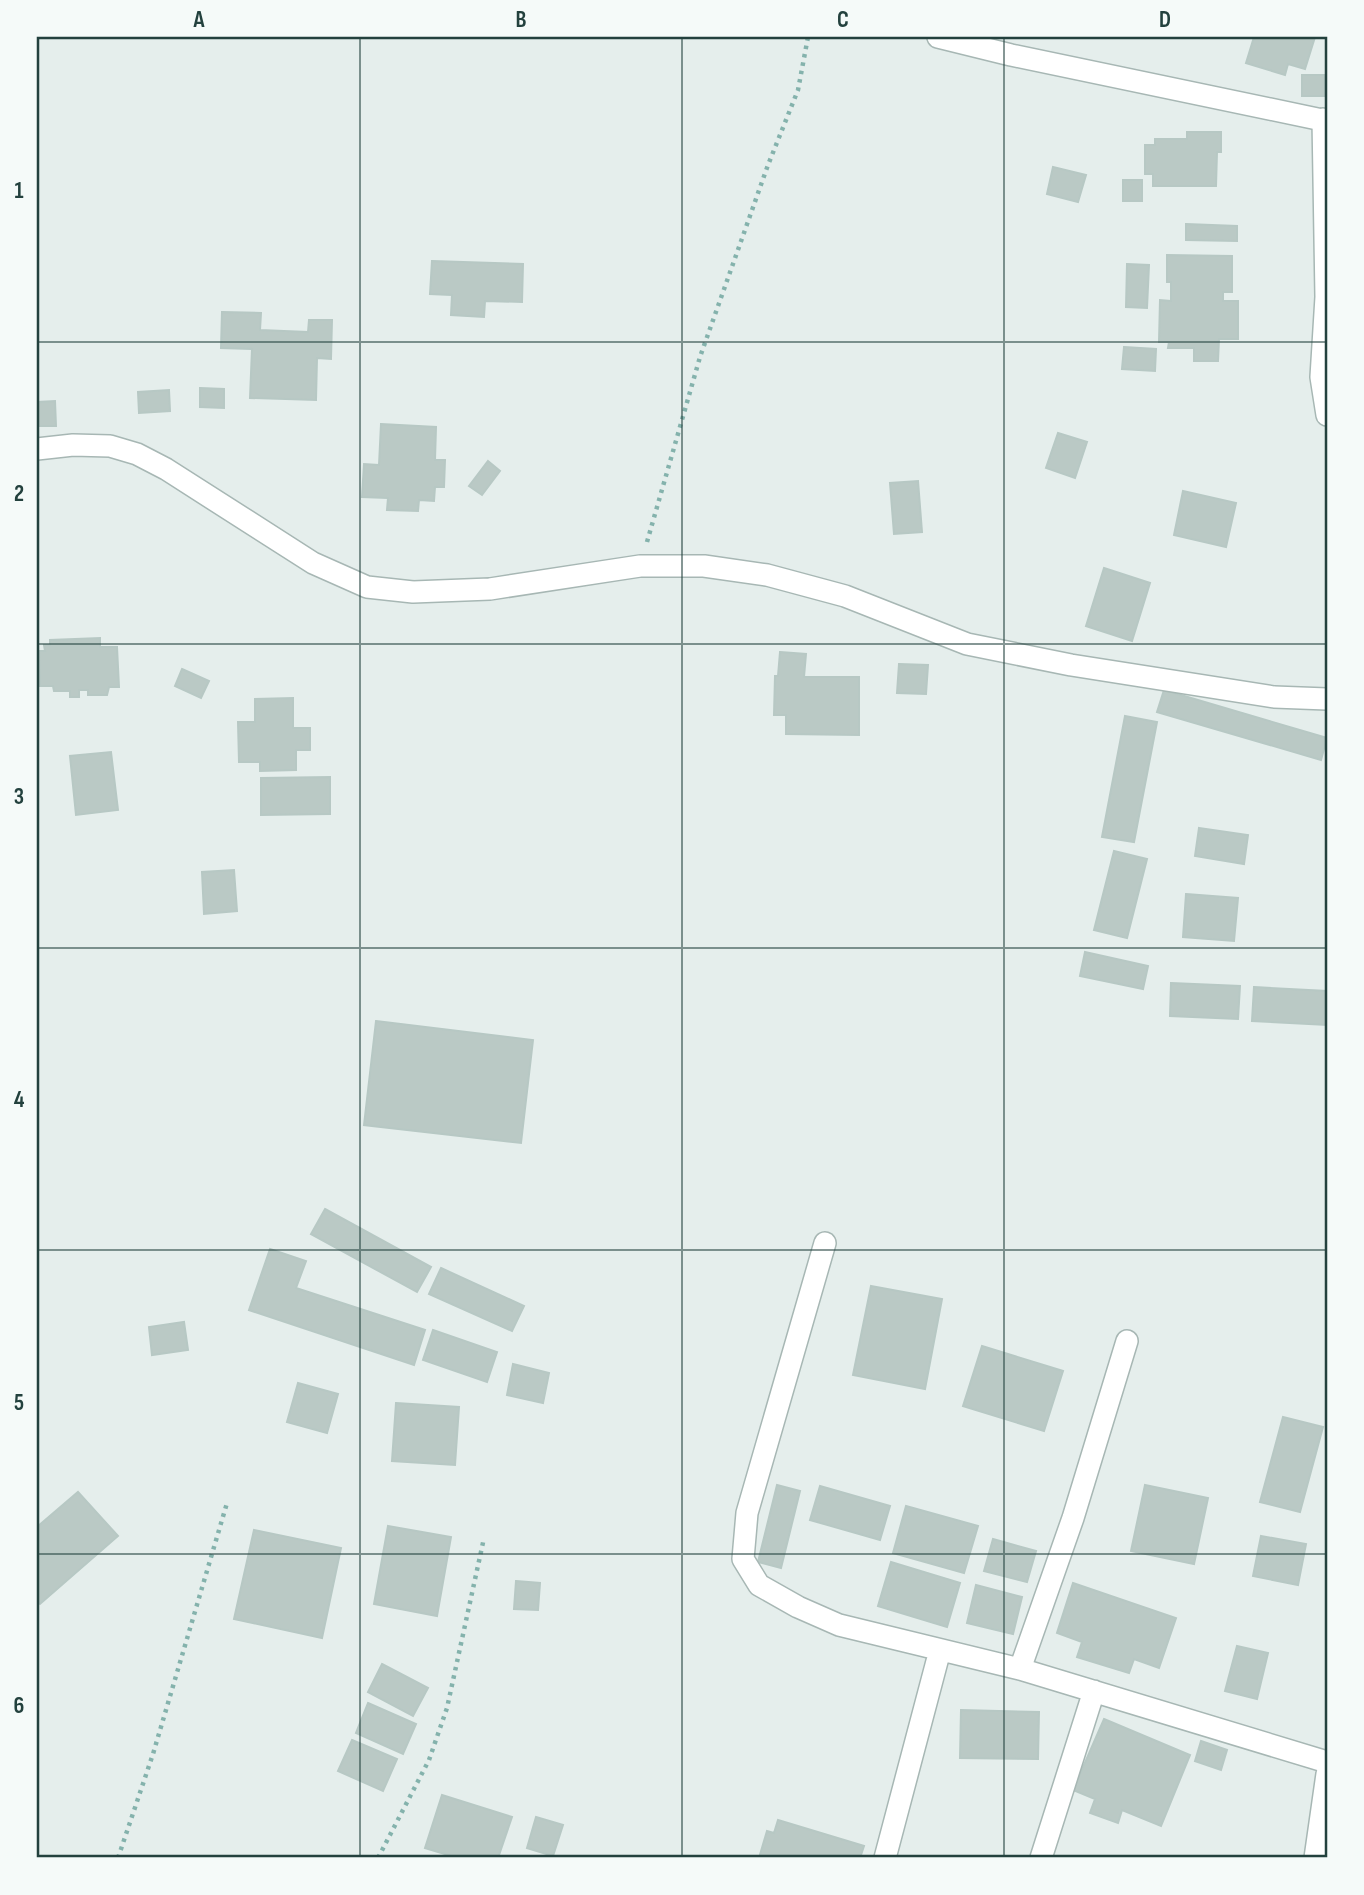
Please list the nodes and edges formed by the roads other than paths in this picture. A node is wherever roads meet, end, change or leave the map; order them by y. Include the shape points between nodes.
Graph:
1 (938, 37) edge
2 (1325, 120) edge
3 (1327, 415) edge
4 (37, 449) edge
5 (1327, 699) edge
6 (825, 1243) dead end
7 (1127, 1342) dead end
8 (940, 1650) junction
9 (1020, 1669) junction
10 (1094, 1691) junction
11 (1327, 1762) edge
12 (1327, 1774) edge
13 (885, 1858) edge
14 (1041, 1858) edge
15 (1315, 1858) edge

1 - 2 street
2 - 3 street via 1326,296 1321,377
4 - 5 street via 110,446 136,454 313,563 367,587 412,592 491,589 640,566 704,566 768,575 845,596 967,644 1274,697
6 - 8 street via 747,1513 743,1559 759,1586 797,1606 839,1625
7 - 9 street
8 - 9 street
8 - 13 street
9 - 10 street
10 - 11 street
10 - 14 street
12 - 15 street

